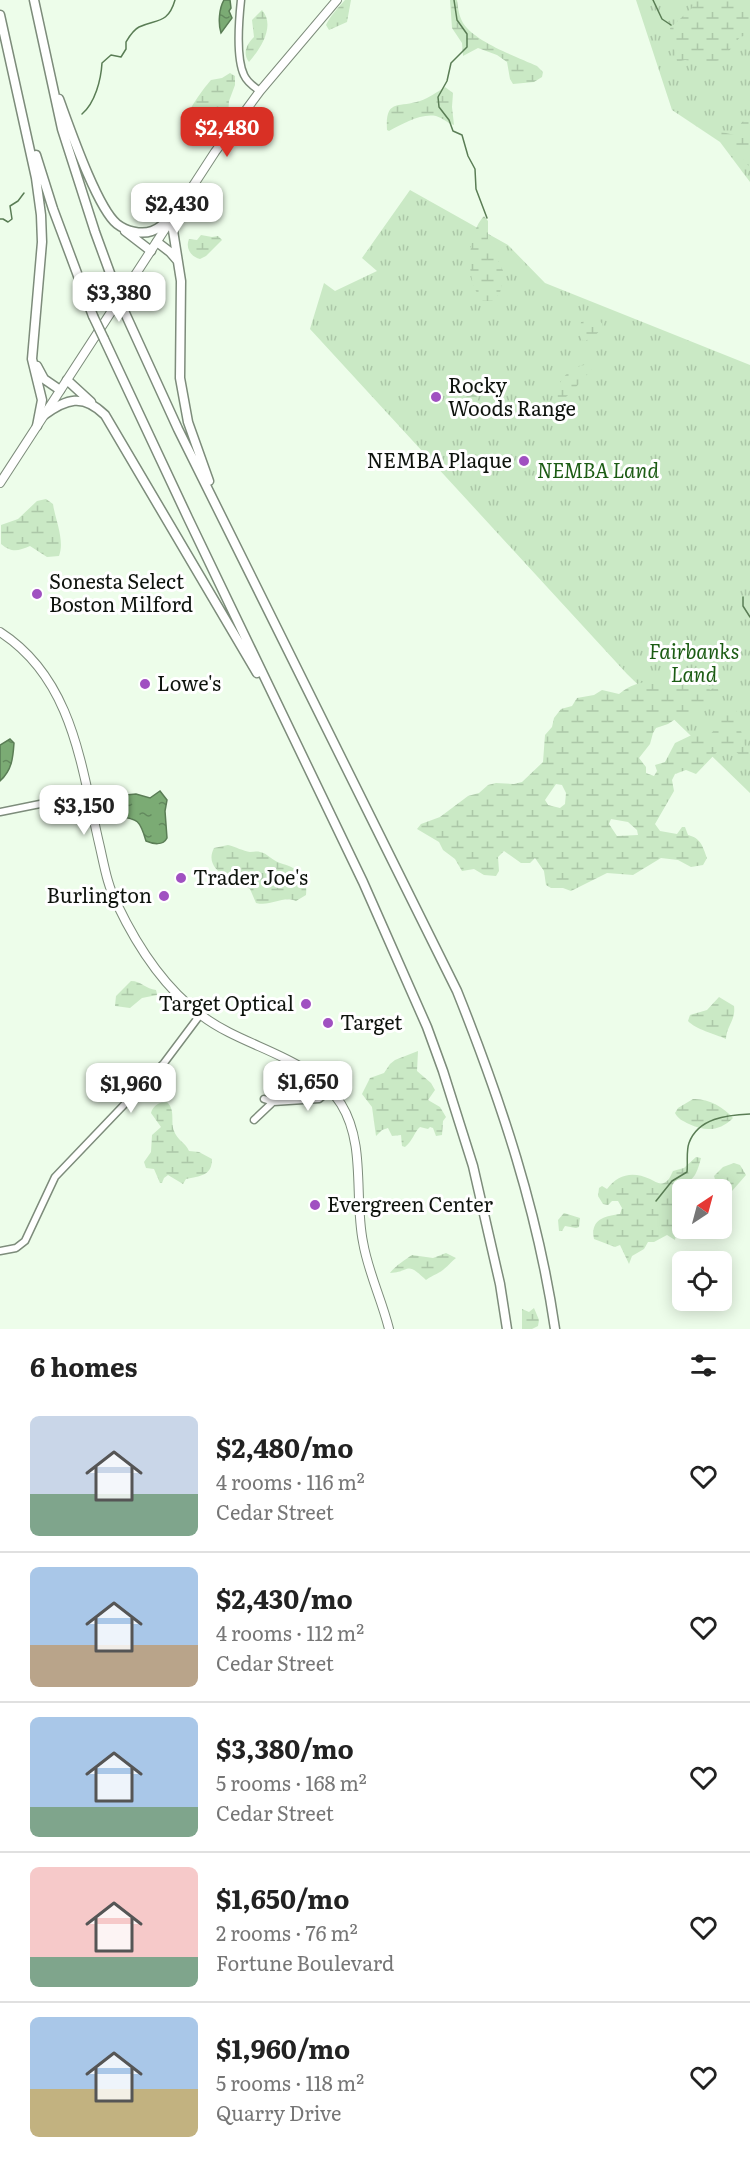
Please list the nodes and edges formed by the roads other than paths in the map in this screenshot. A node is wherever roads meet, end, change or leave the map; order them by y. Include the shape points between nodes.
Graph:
1 (34, 0) edge
2 (241, 0) edge
3 (337, 0) edge
4 (0, 15) edge
5 (47, 66) junction
6 (16, 86) junction
7 (260, 92) junction
8 (177, 212) junction
9 (118, 224) junction
10 (157, 242) junction
11 (151, 251) junction
12 (179, 266) junction
13 (33, 351) junction
14 (67, 380) junction
15 (60, 390) junction
16 (98, 408) junction
17 (44, 415) junction
18 (37, 426) junction
19 (0, 483) edge
20 (225, 524) junction
21 (0, 632) edge
22 (288, 727) junction
23 (90, 802) junction
24 (0, 812) edge
25 (200, 1015) junction
26 (330, 1090) junction
27 (264, 1099) dead end
28 (273, 1102) junction
29 (254, 1120) dead end
30 (0, 1251) edge
31 (389, 1329) edge
32 (507, 1329) edge
33 (555, 1329) edge

1 - 5 highway
2 - 7 street via 238,25 242,71
3 - 7 main road
4 - 6 highway
5 - 9 highway via 100,199
5 - 20 highway, bridge via 91,222 125,313
6 - 13 highway via 42,221
6 - 22 highway, bridge via 53,208 93,316
7 - 8 main road
8 - 9 highway via 150,232 136,232
8 - 10 main road
8 - 12 highway via 172,232
9 - 11 highway
10 - 11 main road
10 - 12 highway
11 - 14 main road
12 - 20 highway via 183,396
13 - 15 highway via 42,375
13 - 18 highway via 32,364 42,400
14 - 15 main road
14 - 16 highway
15 - 17 main road
16 - 17 highway via 70,400
16 - 22 highway
17 - 18 main road
18 - 19 main road
20 - 33 highway via 457,992 492,1079 521,1169
21 - 23 main road via 31,658 57,693 72,727
22 - 32 highway via 407,979 443,1071 482,1203
23 - 24 street via 40,804
23 - 25 main road via 116,903 159,975
25 - 26 main road via 304,1069
25 - 30 street via 164,1063 55,1178 25,1241 16,1248
26 - 28 street via 319,1100
26 - 31 main road via 352,1130 362,1241
27 - 28 street
28 - 29 street

